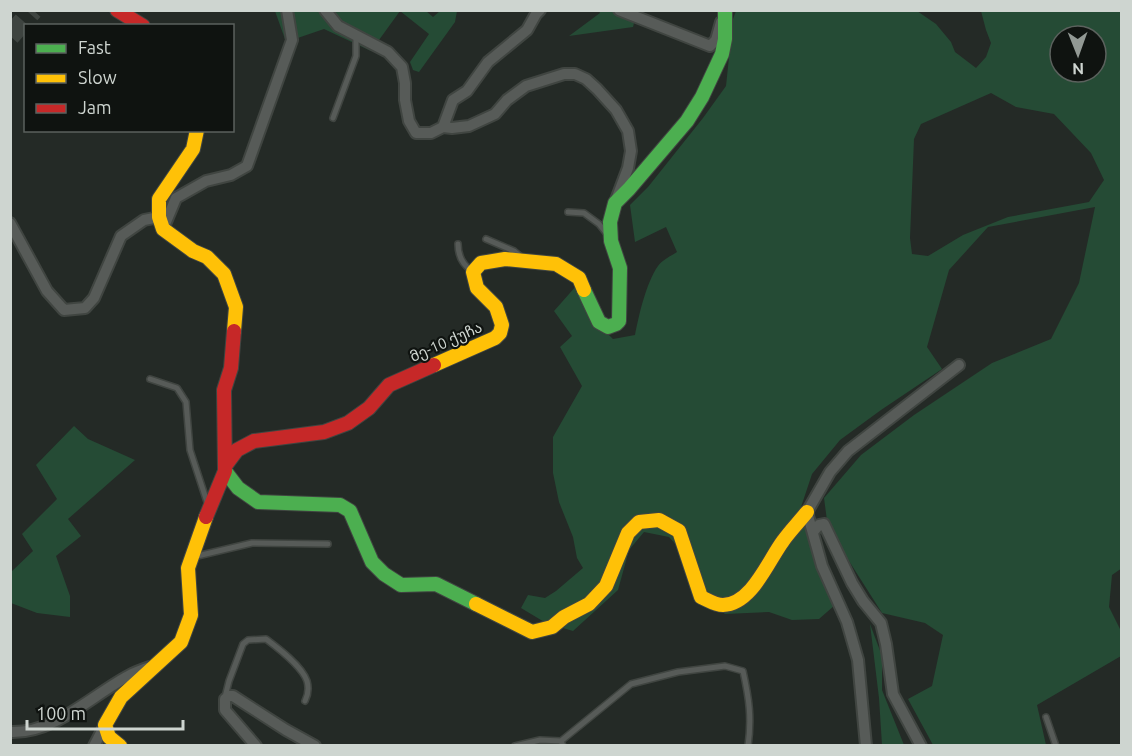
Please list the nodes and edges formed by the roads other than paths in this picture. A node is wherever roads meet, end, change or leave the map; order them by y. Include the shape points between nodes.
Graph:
1 (117, 10) edge
2 (287, 10) edge
3 (325, 10) edge
4 (540, 10) edge
5 (619, 10) edge
6 (724, 10) edge
7 (140, 24) edge
8 (356, 34) junction
9 (333, 118) dead end
10 (443, 127) junction
11 (197, 132) edge
12 (615, 203) junction
13 (568, 212) dead end
14 (10, 222) edge
15 (161, 223) junction
16 (486, 239) dead end
17 (611, 241) junction
18 (458, 244) dead end
19 (526, 261) junction
20 (473, 272) junction
21 (959, 365) dead end
22 (150, 379) dead end
23 (225, 469) junction
24 (209, 509) junction
25 (807, 512) junction
26 (813, 532) junction
27 (328, 544) dead end
28 (192, 557) junction
29 (157, 664) junction
30 (225, 699) junction
31 (305, 701) dead end
32 (1046, 717) dead end
33 (105, 725) junction
34 (10, 732) edge
35 (562, 743) edge
36 (120, 745) edge
37 (94, 746) edge
38 (256, 746) edge
39 (315, 746) edge
40 (515, 746) edge
41 (747, 746) edge
42 (866, 746) edge
43 (921, 746) edge
44 (1056, 746) edge

1 - 7 street
2 - 15 street via 292,40 247,166 206,181 176,198
3 - 8 street via 338,26
4 - 10 street via 527,30 488,62 467,91 453,100
5 - 6 street via 710,46 716,40
6 - 12 street via 722,54 702,97 687,121
8 - 9 lane via 356,56
8 - 10 street via 388,52 402,67 409,121 416,133 431,133
10 - 12 street via 469,126 495,114 526,86 575,74 597,89 628,131 628,168
11 - 15 street via 193,149 159,199
12 - 17 street
13 - 17 lane via 584,213 600,224
14 - 15 street via 47,291 64,310 85,308 94,298 121,236 144,220
15 - 23 street via 224,274 236,307 231,368 224,390
16 - 19 lane
17 - 19 street via 621,268 621,301 619,321 608,327 599,322 579,279 556,264
18 - 20 lane via 465,267
19 - 20 street via 481,263
20 - 23 street, მე-10 ქუჩა via 477,288 496,307 502,325 495,338 389,385 369,408 348,423 324,432 254,441 237,450
21 - 25 street via 848,451 830,472
22 - 24 lane via 177,388 186,402 190,450
23 - 24 street
23 - 25 street via 238,488 258,502 346,507 372,562 384,574 401,585 436,584 532,632 552,627 589,604 606,586 628,533 639,522 659,520 679,531 701,597 725,605 751,591 782,542
24 - 28 street
25 - 26 street
26 - 42 street via 858,660
26 - 43 street via 824,524 852,583 881,623 893,694
27 - 28 lane via 252,543
28 - 29 street via 188,568 191,615 181,642
29 - 33 street via 121,697
29 - 34 street via 132,674 45,727
30 - 31 lane via 243,644 266,639 301,670 307,682
30 - 38 street via 225,710
30 - 39 street via 233,696
32 - 44 lane
33 - 36 street via 109,737
33 - 37 street
35 - 40 lane via 540,740
35 - 41 lane via 631,684 724,666 743,671 749,698

